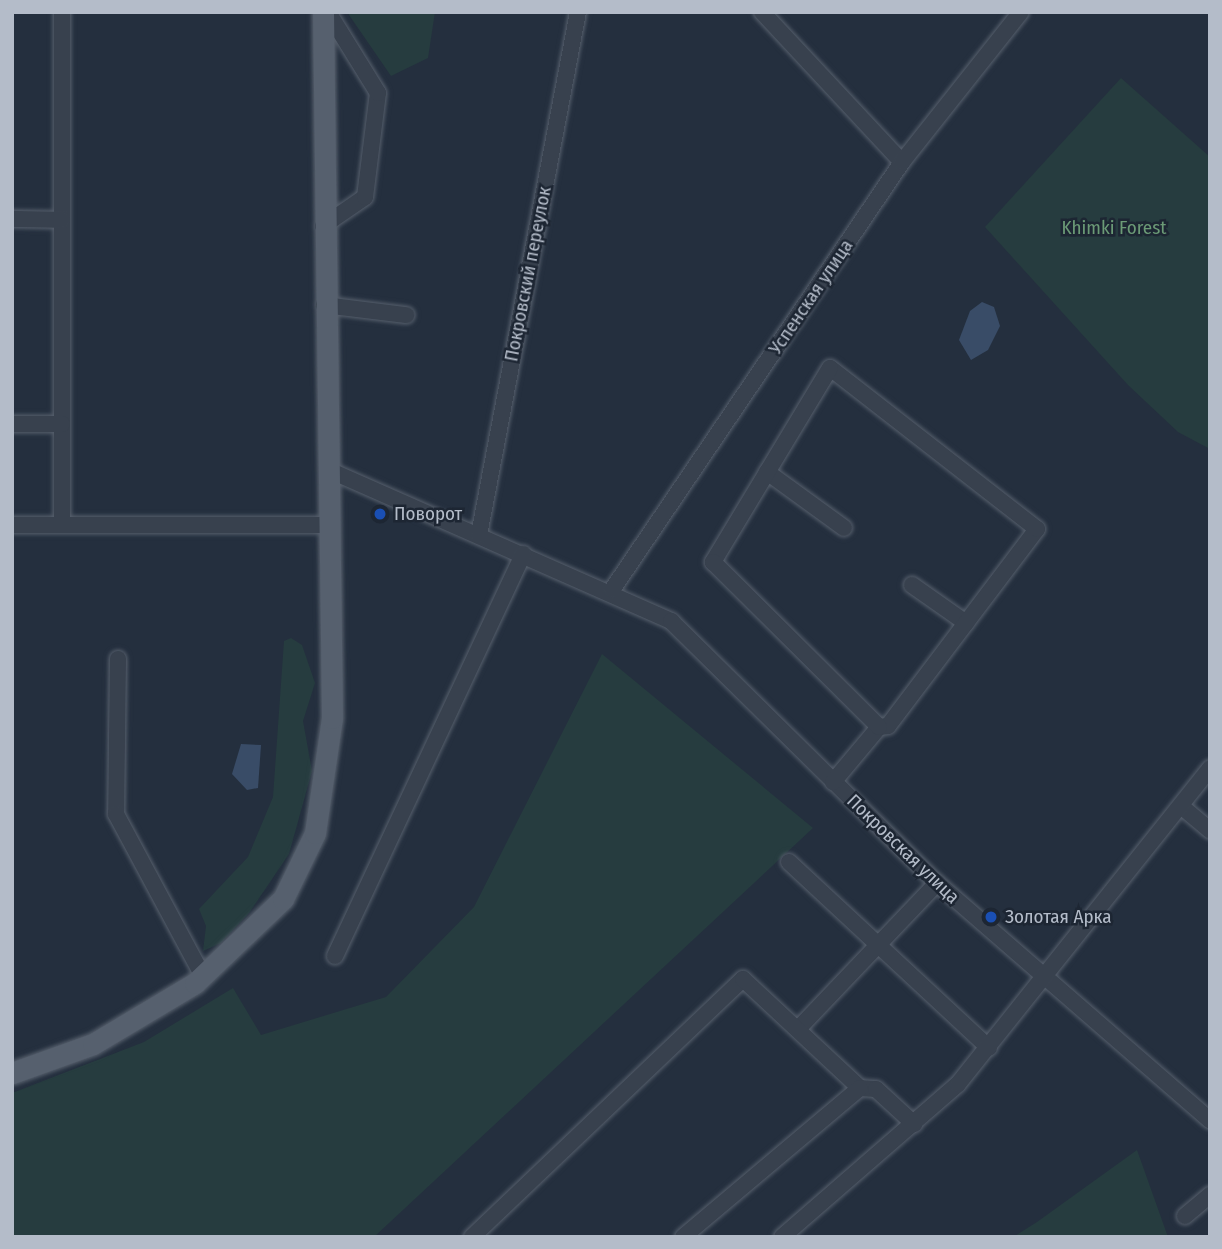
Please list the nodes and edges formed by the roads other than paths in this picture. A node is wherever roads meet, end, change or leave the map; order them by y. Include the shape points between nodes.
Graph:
1 (62, 12) edge
2 (325, 12) edge
3 (578, 12) edge
4 (762, 12) edge
5 (1021, 12) edge
6 (902, 162) junction
7 (12, 219) edge
8 (62, 220) junction
9 (323, 226) junction
10 (324, 304) junction
11 (406, 315) dead end
12 (12, 424) edge
13 (62, 424) junction
14 (331, 471) junction
15 (767, 472) junction
16 (12, 524) edge
17 (62, 525) junction
18 (332, 525) junction
19 (844, 528) dead end
20 (479, 535) junction
21 (523, 554) junction
22 (912, 585) dead end
23 (611, 590) junction
24 (966, 623) junction
25 (118, 659) dead end
26 (879, 727) junction
27 (1210, 768) edge
28 (833, 782) junction
29 (1181, 806) junction
30 (1210, 830) edge
31 (789, 862) dead end
32 (937, 883) junction
33 (877, 944) junction
34 (335, 956) dead end
35 (203, 976) junction
36 (1045, 980) junction
37 (798, 1029) junction
38 (989, 1048) junction
39 (12, 1073) edge
40 (860, 1088) junction
41 (1210, 1120) edge
42 (914, 1124) junction
43 (1210, 1195) edge
44 (1185, 1216) dead end
45 (472, 1237) edge
46 (683, 1237) edge
47 (782, 1237) edge

1 - 8 street
2 - 9 main road
2 - 9 street via 378,93 365,197
3 - 20 street, Покровский переулок
4 - 6 street
5 - 6 street, Успенская улица
6 - 23 street, Успенская улица
7 - 8 street
8 - 13 street
9 - 10 main road
10 - 11 street
10 - 14 main road
12 - 13 street
13 - 17 street
14 - 18 main road
14 - 20 street, Покровская улица
15 - 19 street
15 - 24 street via 830,368 1037,529
15 - 26 street via 713,562
16 - 17 street
17 - 18 street
18 - 35 main road via 332,718 315,833 283,899
20 - 21 street, Покровская улица
21 - 23 street, Покровская улица
21 - 34 street
22 - 24 street
23 - 28 street, Покровская улица via 671,621
24 - 26 street via 888,726
25 - 35 street via 116,814
26 - 28 street
27 - 29 street
28 - 32 street, Покровская улица
29 - 30 street
29 - 36 street
31 - 33 street
32 - 33 street
32 - 36 street, Покровская улица
33 - 37 street
33 - 38 street
35 - 39 main road via 93,1044
36 - 38 street
36 - 41 street, Покровская улица
37 - 40 street
37 - 45 street via 743,979
38 - 42 street
40 - 42 street via 876,1089
40 - 46 street
42 - 47 street
43 - 44 street

